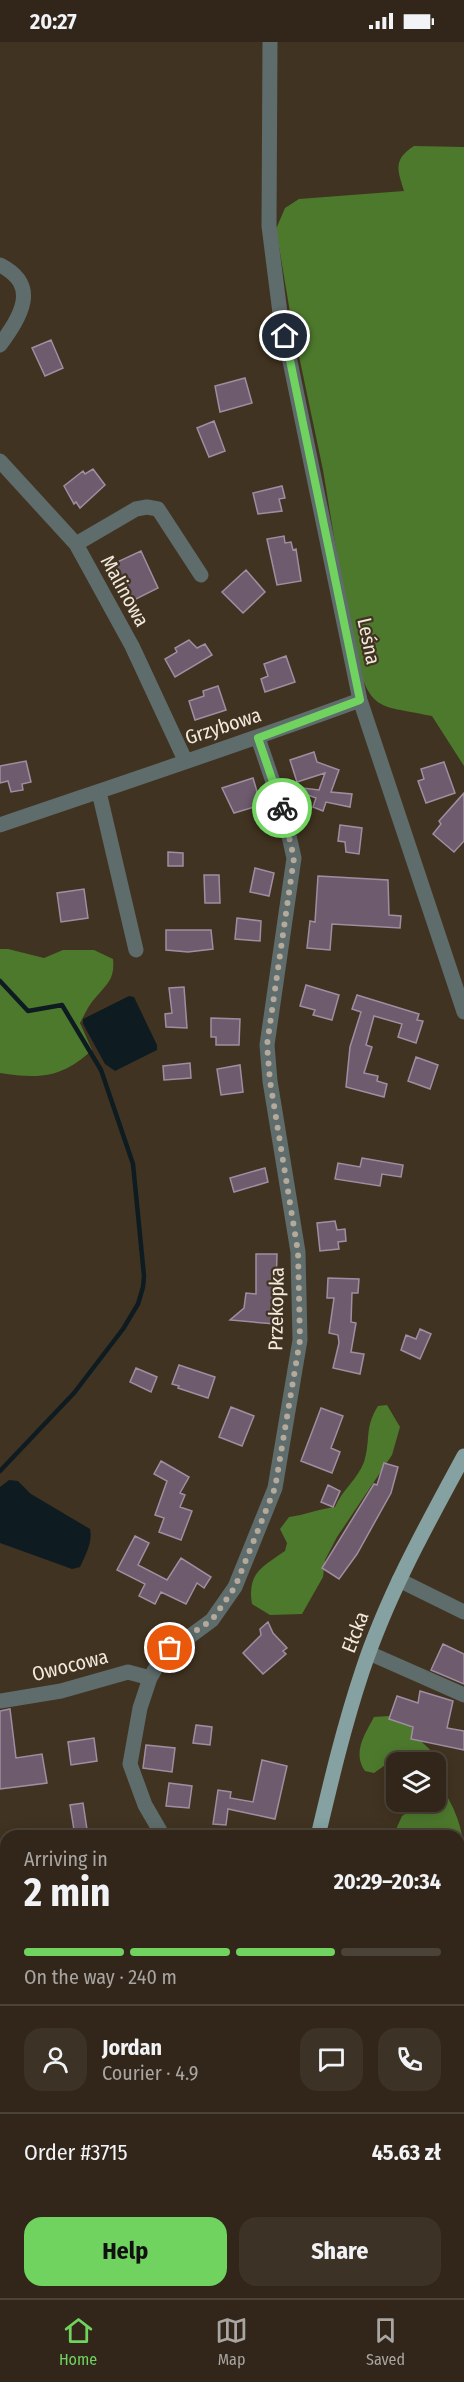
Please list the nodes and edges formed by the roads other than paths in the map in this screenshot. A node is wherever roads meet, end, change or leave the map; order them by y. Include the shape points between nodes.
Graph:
1 (270, 42) edge
2 (0, 265) edge
3 (0, 345) edge
4 (0, 461) edge
5 (76, 544) junction
6 (201, 575) dead end
7 (360, 700) junction
8 (258, 738) junction
9 (185, 760) junction
10 (99, 792) junction
11 (0, 825) edge
12 (136, 950) dead end
13 (464, 1012) edge
14 (464, 1456) edge
15 (399, 1580) junction
16 (464, 1612) edge
17 (369, 1653) junction
18 (150, 1678) junction
19 (464, 1695) edge
20 (0, 1701) edge
21 (160, 1830) edge
22 (319, 1830) edge

1 - 7 street, Leśna via 269,226 273,268
2 - 3 street via 13,272 22,284 24,299
4 - 5 street, Malinowa
5 - 6 street via 136,509 158,509
5 - 9 street, Malinowa via 132,646
7 - 8 street, Grzybowa
7 - 13 street, Leśna
8 - 9 street, Grzybowa
8 - 18 street, Przekopka via 284,814 294,858 267,1045 298,1252 300,1340 275,1488 235,1587 212,1620 170,1648
9 - 10 street, Grzybowa
10 - 11 street, Grzybowa
10 - 12 street
14 - 15 main road, Ełcka
15 - 16 street
15 - 17 main road, Ełcka
17 - 19 street
17 - 22 main road, Ełcka
18 - 20 street, Owocowa via 128,1672 61,1691
18 - 21 street, Przekopka via 133,1735 130,1764 145,1805

